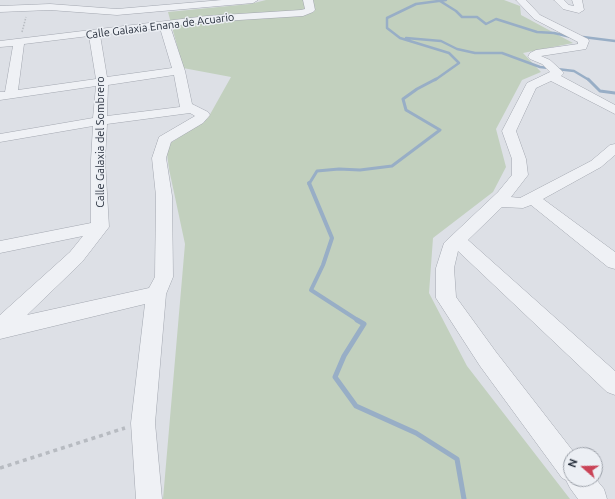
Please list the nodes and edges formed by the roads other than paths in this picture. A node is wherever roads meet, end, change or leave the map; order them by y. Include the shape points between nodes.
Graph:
1 (253, 0) edge
2 (308, 0) edge
3 (521, 0) edge
4 (559, 0) edge
5 (577, 0) edge
6 (0, 9) edge
7 (164, 24) junction
8 (94, 33) junction
9 (19, 42) junction
10 (0, 44) edge
11 (179, 71) junction
12 (551, 76) junction
13 (102, 82) junction
14 (5, 95) edge
15 (192, 109) junction
16 (615, 110) edge
17 (100, 122) junction
18 (1, 138) edge
19 (615, 148) edge
20 (0, 152) edge
21 (532, 198) junction
22 (497, 202) junction
23 (100, 227) junction
24 (457, 240) junction
25 (0, 247) edge
26 (615, 262) edge
27 (156, 294) junction
28 (0, 329) edge
29 (615, 385) edge
30 (563, 458) edge
31 (585, 487) edge
32 (149, 499) edge
33 (594, 499) edge

1 - 6 street via 118,12 29,7
2 - 7 street, Calle Galaxia Enana de Acuario via 310,10 303,13
3 - 12 street via 538,17 584,41 582,47 536,53 534,57 546,62 558,73
4 - 5 street via 566,7 579,10
7 - 8 street, Calle Galaxia Enana de Acuario
7 - 11 street
8 - 9 street, Calle Galaxia Enana de Acuario
8 - 13 street, Calle Galaxia del Sombrero
9 - 10 street, Calle Galaxia Enana de Acuario
9 - 14 street
11 - 13 street
11 - 15 street via 186,106
12 - 16 street
12 - 22 street via 531,86 509,131 519,159 520,175
13 - 14 street
13 - 17 street, Calle Galaxia del Sombrero
15 - 17 street
15 - 27 street via 203,115 164,140 159,158 164,196 164,277
17 - 18 street
17 - 23 street, Calle Galaxia del Sombrero
18 - 20 street
19 - 21 street via 596,164
21 - 22 street via 523,203
21 - 26 street
22 - 24 street
23 - 25 street
23 - 28 street via 76,257
24 - 29 street
24 - 30 street via 450,247 445,268 446,298 488,359
27 - 28 street
27 - 32 street via 143,423
31 - 33 street

